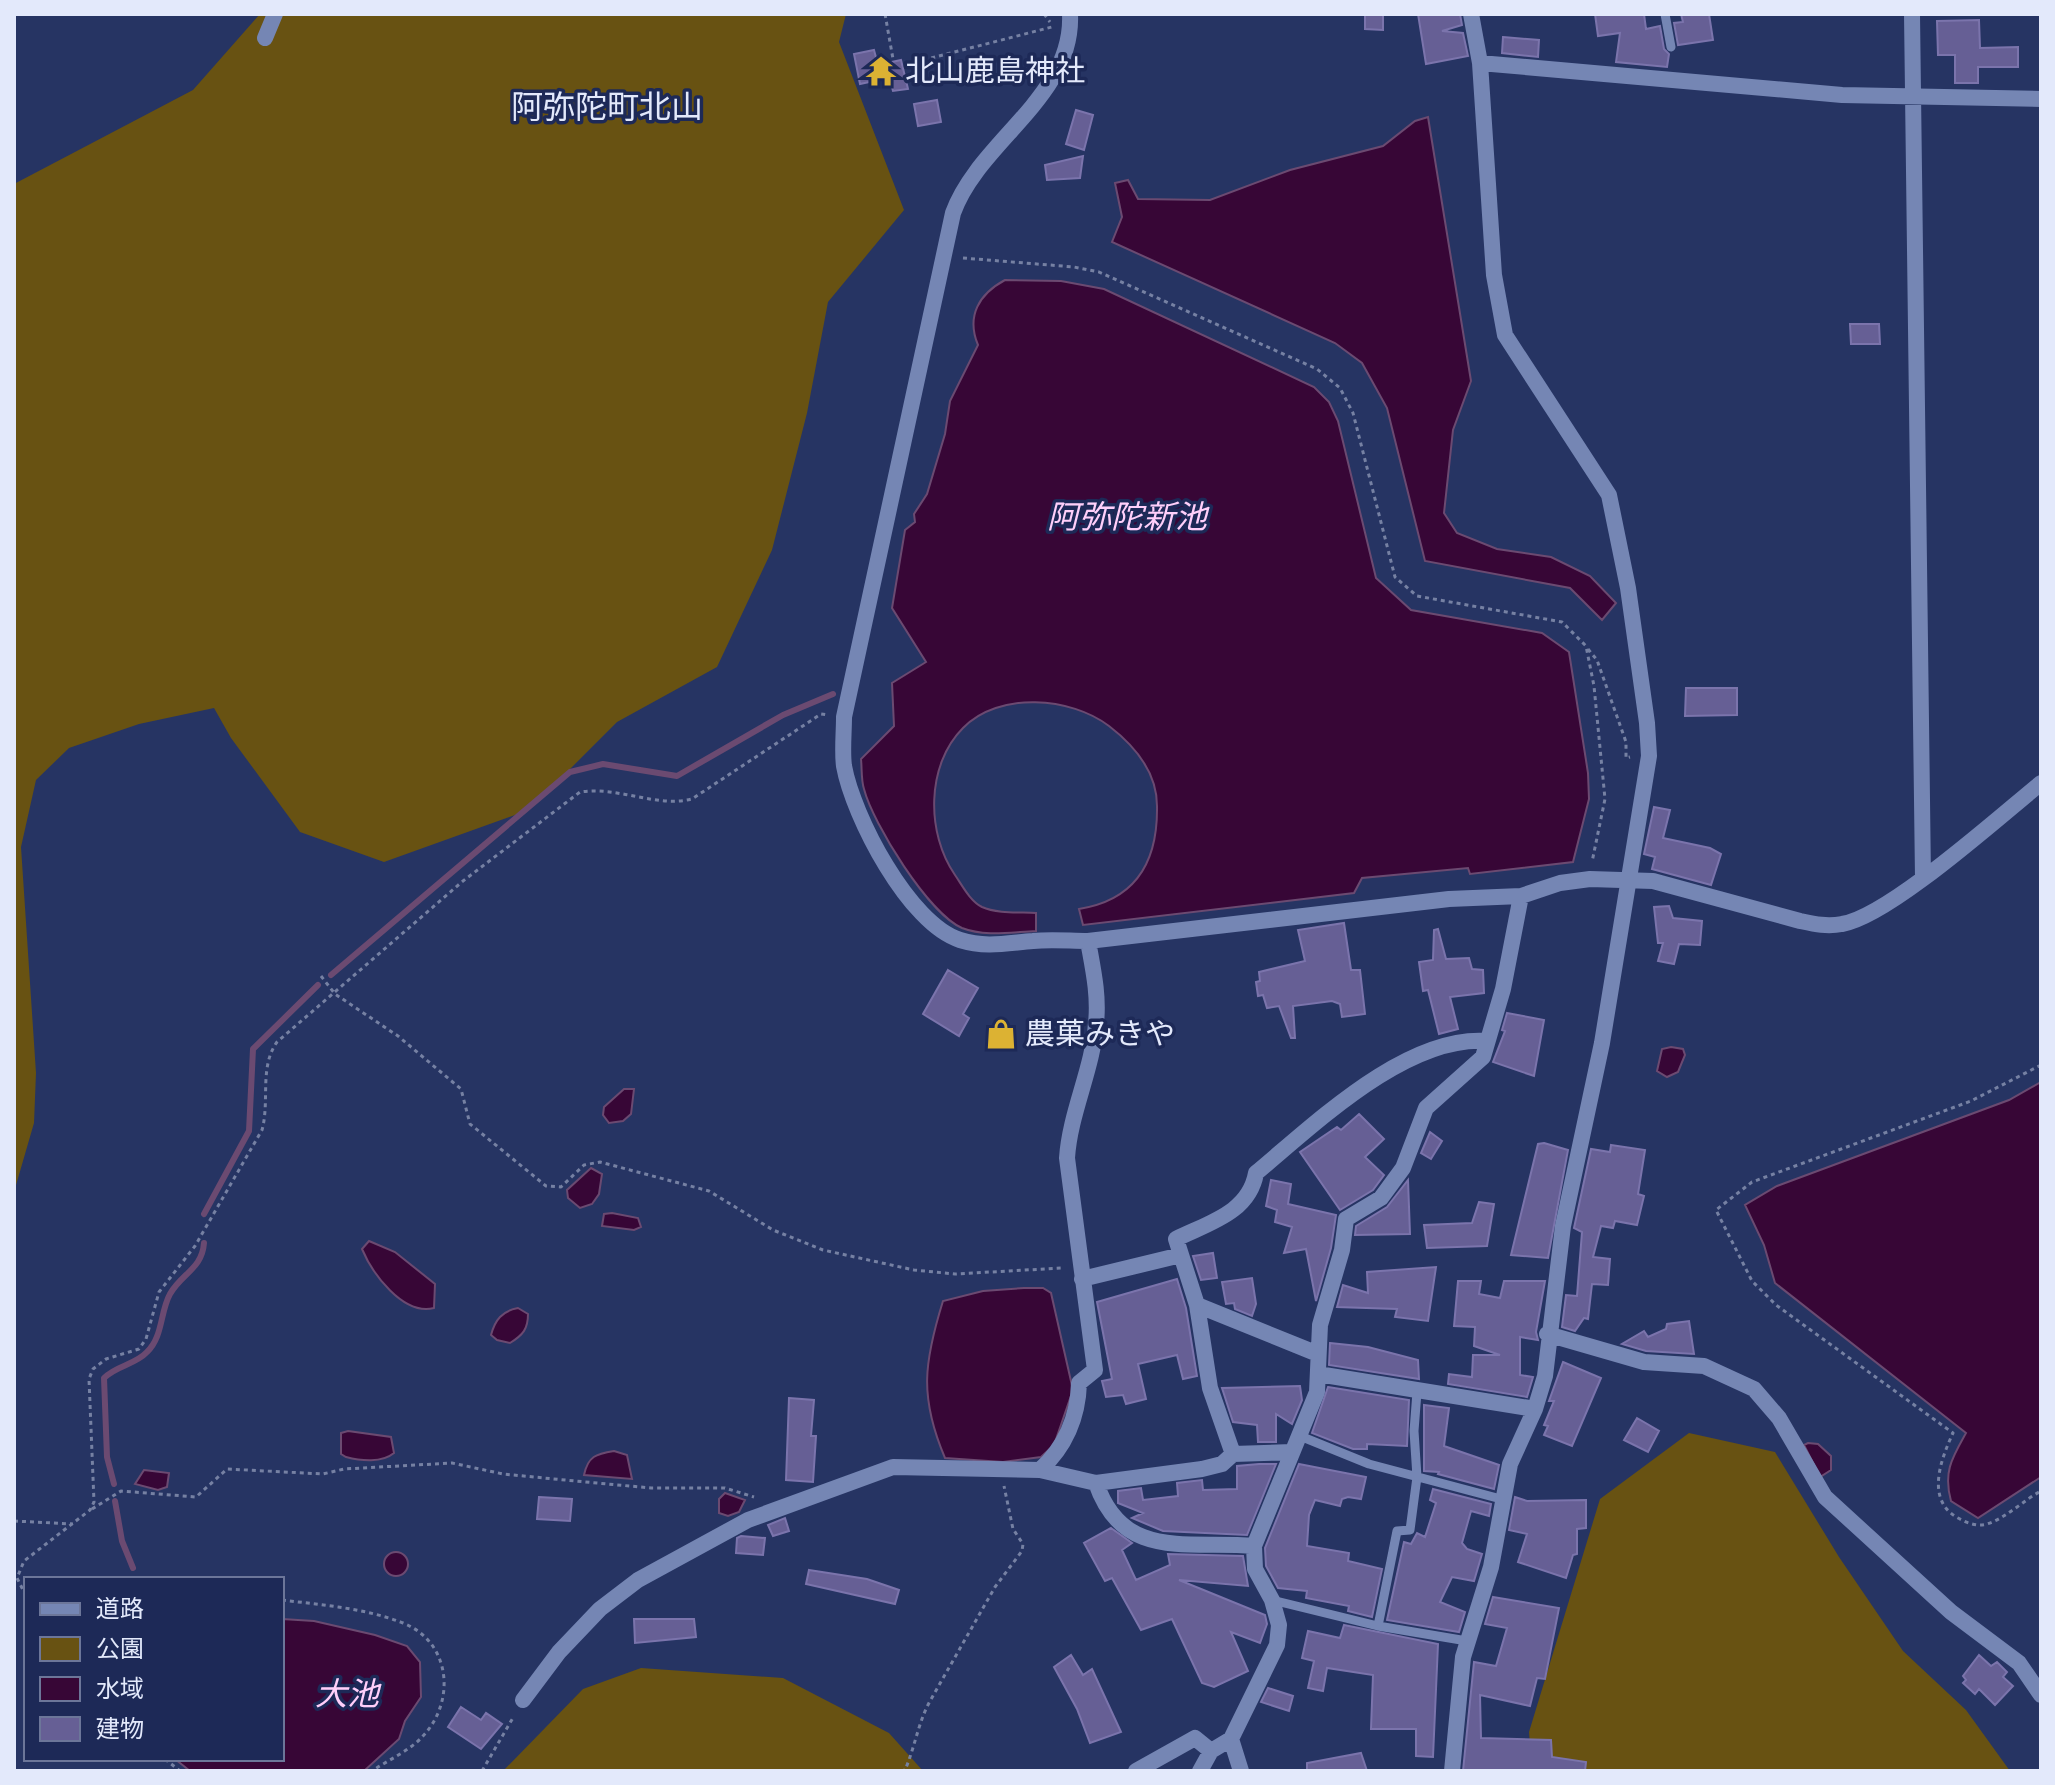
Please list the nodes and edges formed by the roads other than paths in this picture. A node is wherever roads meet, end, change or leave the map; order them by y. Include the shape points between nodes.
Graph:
1 (275, 14) edge
2 (1070, 14) edge
3 (1471, 14) edge
4 (1665, 14) edge
5 (1912, 14) edge
6 (265, 38) dead end
7 (1671, 47) dead end
8 (1480, 63) junction
9 (1914, 99) junction
10 (2041, 99) edge
11 (2041, 783) edge
12 (1626, 878) junction
13 (1923, 878) junction
14 (1521, 896) junction
15 (1088, 941) junction
16 (1487, 1041) junction
17 (1181, 1255) junction
18 (1082, 1279) junction
19 (1197, 1305) junction
20 (1547, 1334) junction
21 (1318, 1354) junction
22 (1318, 1374) junction
23 (1417, 1392) junction
24 (1535, 1409) junction
25 (1296, 1444) junction
26 (1233, 1454) junction
27 (1040, 1470) junction
28 (1417, 1477) junction
29 (1096, 1483) junction
30 (1501, 1499) junction
31 (1254, 1546) junction
32 (1272, 1600) junction
33 (1378, 1626) junction
34 (1467, 1641) junction
35 (2041, 1695) edge
36 (523, 1700) road end
37 (1231, 1739) junction
38 (1211, 1751) junction
39 (1136, 1771) edge
40 (1200, 1771) edge
41 (1241, 1771) edge
42 (1452, 1771) edge

1 - 6 street
2 - 15 street via 1066,54 1011,131 972,174 953,213 844,717 844,765 857,810 926,919 957,939 990,946
3 - 8 street
4 - 7 lane
5 - 9 street
8 - 9 street
8 - 12 street via 1494,275 1505,335 1609,495 1628,588 1649,756
9 - 10 street
9 - 13 street
11 - 13 street
12 - 13 street via 1823,926 1865,917
12 - 14 street via 1560,883
12 - 20 street via 1602,1043 1563,1226
14 - 15 street via 1449,899
14 - 16 street
15 - 18 street via 1097,986 1096,1024 1068,1133 1067,1158
16 - 17 street via 1467,1039 1413,1057 1359,1088 1256,1173 1253,1190 1230,1214 1176,1239
16 - 21 street via 1483,1057 1426,1108 1403,1168 1381,1198 1346,1219
17 - 18 street
17 - 19 street
18 - 27 street via 1095,1370 1079,1383 1070,1431
19 - 21 street
19 - 26 street via 1210,1388
20 - 24 street via 1545,1376
20 - 35 street via 1644,1362 1704,1366 1754,1389 1779,1418 1825,1497 1951,1612 2019,1663
21 - 22 street
22 - 23 street
22 - 25 street via 1317,1392
23 - 24 street
23 - 28 lane
24 - 30 street
25 - 26 street
25 - 28 lane
25 - 31 street
26 - 29 street via 1222,1464 1202,1469
27 - 29 street
27 - 36 street via 893,1467 748,1520 638,1580 600,1609
28 - 30 lane
28 - 33 lane via 1410,1530 1397,1531
29 - 31 street via 1102,1500 1142,1539 1157,1544
30 - 34 street via 1491,1567
31 - 32 street via 1255,1569
32 - 33 lane
32 - 37 street via 1279,1625 1277,1645
33 - 34 lane
34 - 42 street via 1456,1701
37 - 38 street
37 - 41 street
38 - 39 street via 1195,1738
38 - 40 street

